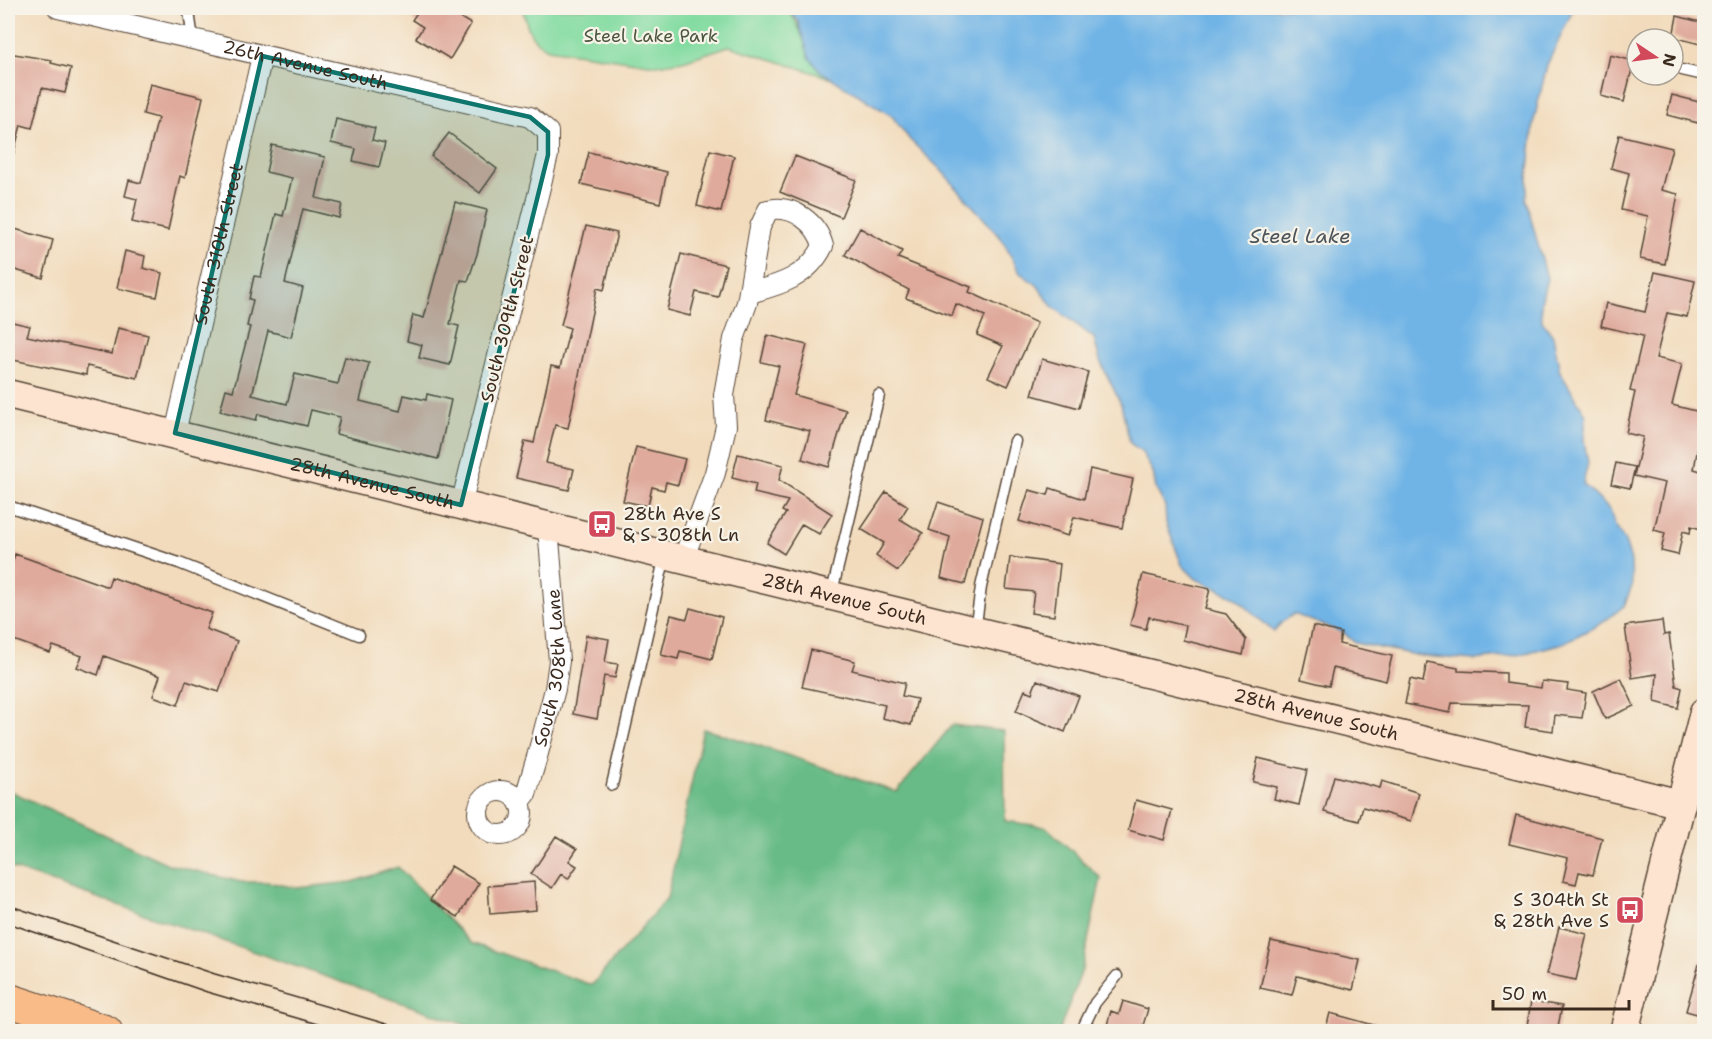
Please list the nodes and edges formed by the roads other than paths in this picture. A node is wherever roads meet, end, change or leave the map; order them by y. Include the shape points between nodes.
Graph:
1 (186, 8) edge
2 (72, 9) edge
3 (193, 39) junction
4 (262, 56) junction
5 (1685, 71) edge
6 (1704, 75) edge
7 (548, 132) joint
8 (749, 293) junction
9 (8, 394) edge
10 (879, 395) dead end
11 (175, 433) junction
12 (1016, 441) dead end
13 (461, 505) junction
14 (8, 506) edge
15 (548, 527) junction
16 (674, 558) junction
17 (831, 596) junction
18 (975, 632) junction
19 (359, 635) dead end
20 (1704, 712) edge
21 (612, 785) dead end
22 (519, 803) dead end
23 (1681, 804) junction
24 (1117, 976) dead end
25 (8, 1000) edge
26 (106, 1032) edge
27 (1081, 1032) edge
28 (1624, 1032) edge

1 - 3 lane
2 - 3 street, 26th Avenue South
3 - 4 street, 26th Avenue South
4 - 7 street, 26th Avenue South via 530,117
4 - 11 street, South 310th Street
5 - 6 lane
7 - 13 street, South 309th Street via 548,155
8 - 8 street via 783,284 818,258 823,246 811,221 778,208 768,210 760,227
8 - 16 street via 730,362 724,395 726,426 715,473
9 - 11 street, 28th Avenue South
10 - 17 lane
11 - 13 street, 28th Avenue South
12 - 18 lane via 981,587
13 - 15 street, 28th Avenue South
14 - 19 lane via 179,563
15 - 16 street, 28th Avenue South
15 - 22 street, South 308th Lane via 559,661 537,757 526,794
16 - 17 street, 28th Avenue South
16 - 21 lane
17 - 18 street, 28th Avenue South
18 - 23 street, 28th Avenue South
20 - 23 street
23 - 28 street
24 - 27 lane via 1095,1003
25 - 26 highway

